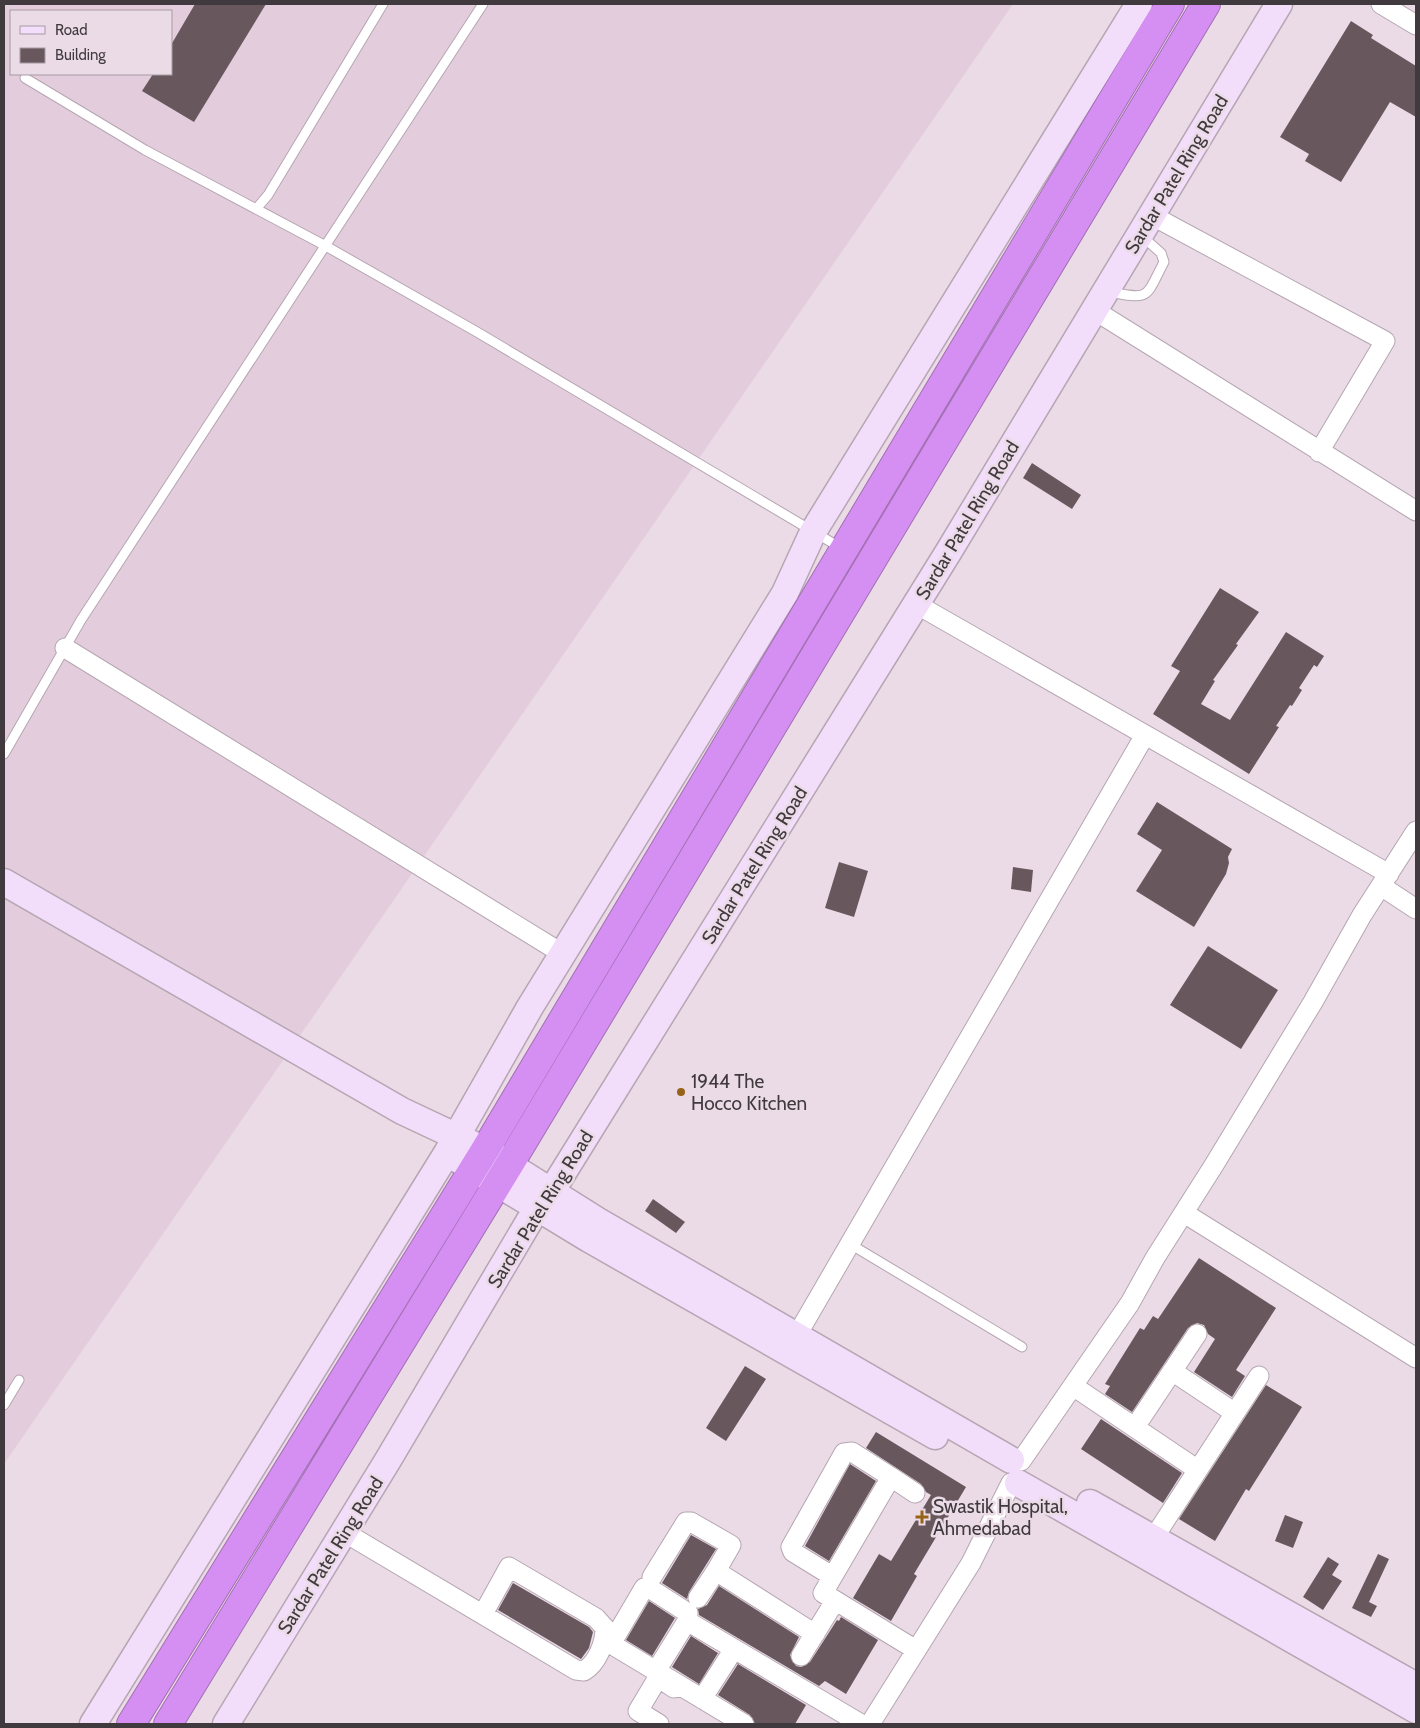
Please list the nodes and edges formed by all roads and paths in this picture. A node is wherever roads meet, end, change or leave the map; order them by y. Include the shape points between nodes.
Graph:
1 (383, 4) edge
2 (483, 4) edge
3 (1139, 4) edge
4 (1170, 4) edge
5 (1206, 4) edge
6 (1279, 4) edge
7 (1381, 4) edge
8 (1416, 25) edge
9 (25, 78) dead end
10 (256, 209) junction
11 (1146, 224) junction
12 (324, 245) junction
13 (1100, 300) junction
14 (1319, 452) junction
15 (1416, 511) edge
16 (812, 532) junction
17 (843, 550) junction
18 (916, 604) junction
19 (65, 648) junction
20 (1144, 734) junction
21 (4, 754) edge
22 (1416, 831) edge
23 (1385, 880) junction
24 (4, 882) edge
25 (4, 899) edge
26 (1416, 909) edge
27 (563, 954) junction
28 (451, 1144) junction
29 (479, 1158) junction
30 (503, 1174) junction
31 (544, 1200) junction
32 (1184, 1212) junction
33 (850, 1244) junction
34 (798, 1334) junction
35 (1197, 1334) dead end
36 (1022, 1347) dead end
37 (1416, 1358) edge
38 (1172, 1371) junction
39 (1259, 1376) dead end
40 (19, 1380) dead end
41 (1073, 1386) junction
42 (8, 1389) edge
43 (4, 1405) edge
44 (1235, 1413) junction
45 (1135, 1427) junction
46 (1198, 1470) junction
47 (1015, 1472) junction
48 (891, 1477) junction
49 (915, 1493) dead end
50 (344, 1532) junction
51 (1153, 1539) junction
52 (716, 1571) junction
53 (832, 1576) junction
54 (652, 1577) dead end
55 (698, 1598) dead end
56 (835, 1601) junction
57 (482, 1614) junction
58 (687, 1621) junction
59 (815, 1634) junction
60 (734, 1649) junction
61 (916, 1650) junction
62 (800, 1656) dead end
63 (656, 1671) junction
64 (1416, 1686) edge
65 (702, 1699) junction
66 (1416, 1710) edge
67 (633, 1718) edge
68 (93, 1724) edge
69 (131, 1724) edge
70 (168, 1724) edge
71 (226, 1724) edge
72 (659, 1724) edge
73 (732, 1724) edge
74 (744, 1724) edge
75 (861, 1724) edge
76 (870, 1724) edge

1 - 10 lane
2 - 12 lane
3 - 16 street
4 - 17 highway
5 - 30 highway
6 - 11 street, Sardar Patel Ring Road
7 - 8 street
9 - 10 lane via 145,150
10 - 12 lane
11 - 13 street, Sardar Patel Ring Road
11 - 13 lane via 1164,262 1149,292 1139,297
11 - 14 street via 1385,341
12 - 16 lane via 477,332
12 - 19 lane
13 - 14 street
13 - 18 street, Sardar Patel Ring Road
14 - 15 street
16 - 17 lane
16 - 27 street via 785,593
17 - 29 highway
18 - 20 street
18 - 31 street, Sardar Patel Ring Road
19 - 21 lane
19 - 27 street
20 - 23 street
20 - 33 street
22 - 23 street
23 - 26 street
23 - 32 street
24 - 28 street via 402,1111
25 - 28 street
27 - 28 street
28 - 29 street
28 - 68 street
29 - 30 street
29 - 69 highway
30 - 31 street
30 - 70 highway
31 - 34 street
31 - 47 street
31 - 50 street, Sardar Patel Ring Road
32 - 37 street
32 - 41 street via 1130,1303
33 - 34 street
33 - 36 lane
34 - 47 street
35 - 38 street
38 - 44 street
38 - 45 street
39 - 44 street
40 - 42 lane
41 - 45 street
41 - 47 street
42 - 43 lane
44 - 46 street
45 - 46 street
46 - 51 street
47 - 51 street
47 - 61 street via 971,1563
47 - 66 street
48 - 49 street
48 - 53 street
48 - 53 street via 852,1452 844,1453 791,1547 793,1552
50 - 57 street
50 - 71 street, Sardar Patel Ring Road
51 - 64 street
52 - 54 street via 731,1545 689,1521
52 - 55 street
52 - 59 street
53 - 56 street via 823,1593
56 - 59 street
56 - 61 street
57 - 57 street via 576,1670 584,1671 592,1666 605,1638 605,1628 596,1618 509,1567
58 - 60 street
58 - 63 street
58 - 63 street via 688,1613 646,1588 611,1641
59 - 62 street
60 - 65 street
60 - 75 street
61 - 76 street
63 - 65 street
65 - 74 street
67 - 72 street
67 - 73 street via 658,1680

